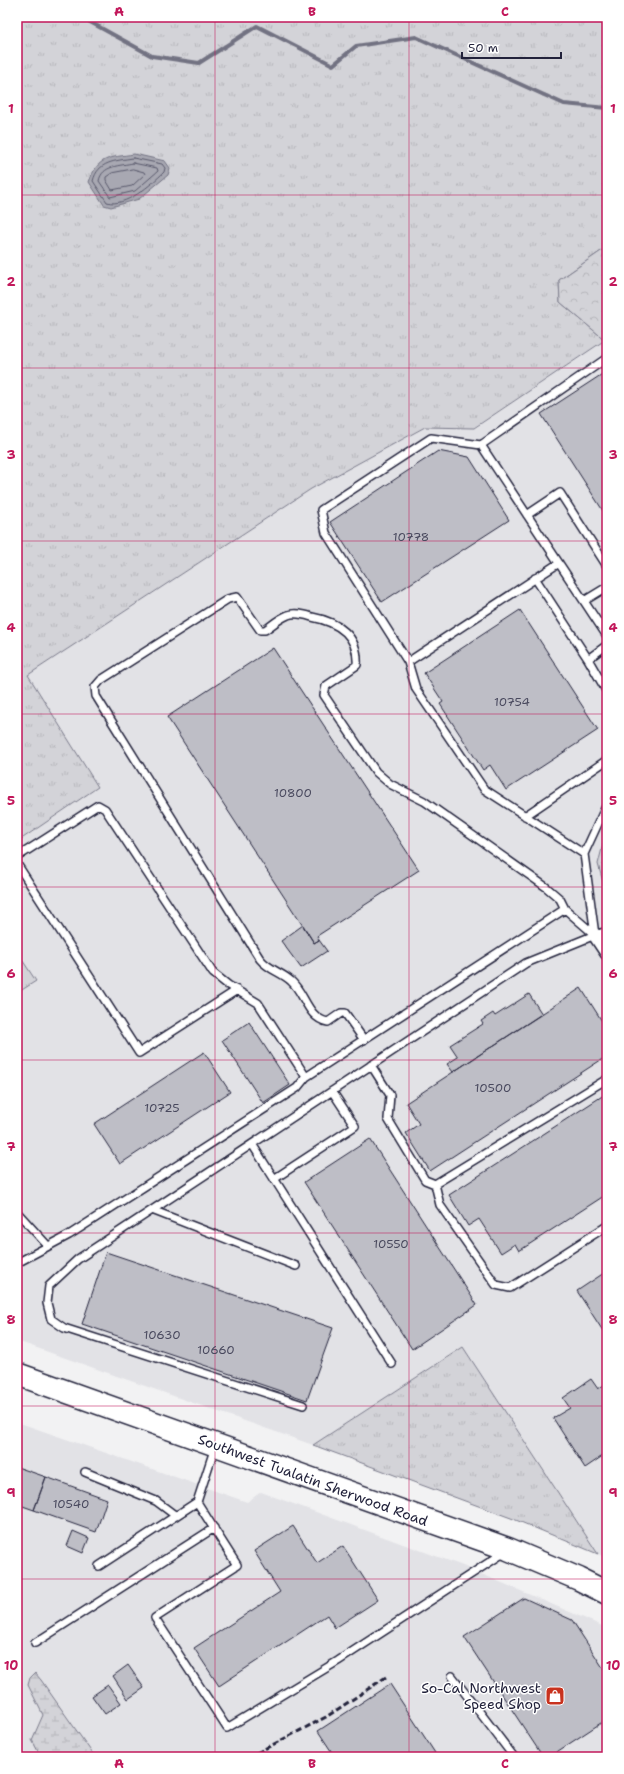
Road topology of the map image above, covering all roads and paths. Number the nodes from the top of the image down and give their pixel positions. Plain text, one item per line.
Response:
1 (607, 358) edge
2 (481, 445) junction
3 (527, 515) junction
4 (559, 563) junction
5 (607, 566) edge
6 (535, 578) junction
7 (607, 587) edge
8 (584, 601) junction
9 (607, 636) edge
10 (607, 645) edge
11 (588, 659) junction
12 (408, 662) junction
13 (607, 692) edge
14 (607, 760) edge
15 (607, 804) edge
16 (525, 816) junction
17 (584, 854) junction
18 (17, 857) edge
19 (17, 864) edge
20 (565, 909) junction
21 (601, 933) edge
22 (607, 953) edge
23 (237, 990) junction
24 (364, 1040) junction
25 (371, 1065) junction
26 (306, 1077) junction
27 (607, 1079) edge
28 (332, 1091) junction
29 (252, 1144) junction
30 (274, 1179) junction
31 (435, 1184) junction
32 (152, 1210) junction
33 (17, 1212) edge
34 (607, 1226) edge
35 (48, 1246) junction
36 (17, 1263) edge
37 (296, 1266) dead end
38 (392, 1364) dead end
39 (17, 1374) edge
40 (303, 1405) dead end
41 (215, 1445) junction
42 (85, 1472) dead end
43 (197, 1502) junction
44 (176, 1516) junction
45 (214, 1528) junction
46 (508, 1549) junction
47 (99, 1566) dead end
48 (607, 1593) edge
49 (34, 1643) dead end
50 (452, 1676) dead end
51 (514, 1757) edge

1 - 2 lane
2 - 3 lane
2 - 12 lane
3 - 4 lane
3 - 5 lane
4 - 6 lane
4 - 8 lane
6 - 11 lane
6 - 12 lane
7 - 8 lane
8 - 9 lane
10 - 11 lane
11 - 13 lane
12 - 16 lane
14 - 16 lane
15 - 17 lane
16 - 17 lane
17 - 21 lane
18 - 23 lane
19 - 23 lane
20 - 21 lane
20 - 24 lane
20 - 24 lane
21 - 22 street
21 - 25 lane
23 - 26 lane
24 - 26 lane
25 - 28 lane
25 - 31 lane
26 - 35 lane
27 - 31 lane
28 - 29 lane
28 - 30 lane
29 - 30 lane
29 - 32 lane
30 - 38 lane
31 - 34 lane
32 - 37 lane
32 - 40 lane
33 - 35 lane
35 - 36 lane
39 - 41 highway, Southwest Tualatin Sherwood Road
41 - 43 lane
41 - 46 highway, Southwest Tualatin Sherwood Road
42 - 44 lane
43 - 44 lane
43 - 45 lane
44 - 47 lane
45 - 46 lane
45 - 49 lane
46 - 48 highway, Southwest Tualatin Sherwood Road
50 - 51 lane

